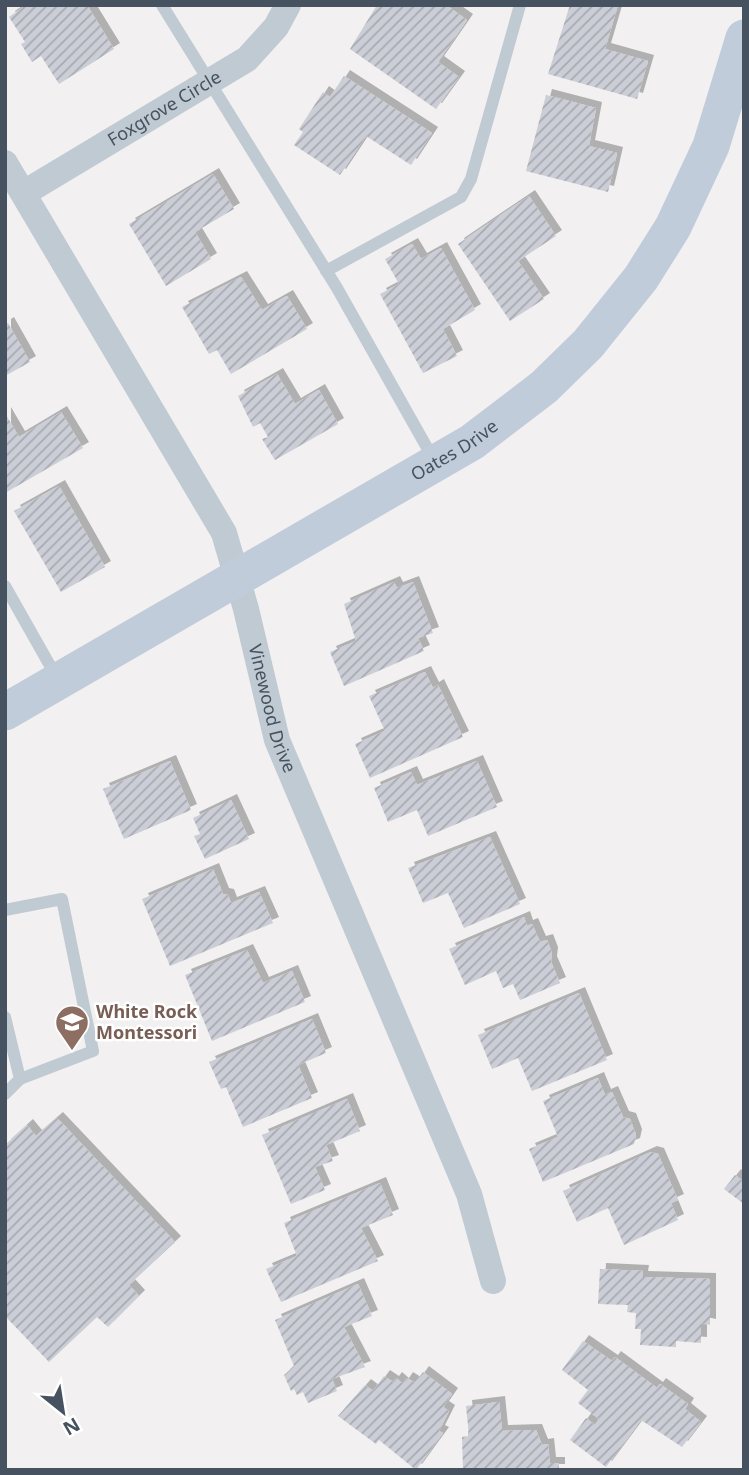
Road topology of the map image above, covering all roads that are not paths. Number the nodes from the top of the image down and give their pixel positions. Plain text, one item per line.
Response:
1 (162, 5) edge
2 (288, 5) edge
3 (520, 5) edge
4 (744, 38) edge
5 (210, 83) junction
6 (5, 163) edge
7 (24, 193) junction
8 (326, 271) junction
9 (436, 463) junction
10 (238, 578) junction
11 (5, 586) edge
12 (59, 682) junction
13 (5, 712) edge
14 (5, 910) edge
15 (5, 1017) edge
16 (20, 1079) junction
17 (5, 1094) edge
18 (493, 1281) dead end

1 - 5 lane
2 - 5 street, Foxgrove Circle
3 - 8 lane
4 - 9 street, Oates Drive
5 - 7 street, Foxgrove Circle
5 - 8 lane
6 - 7 street, Vinewood Drive
7 - 10 street, Vinewood Drive
8 - 9 lane
9 - 10 street, Oates Drive
10 - 12 street, Oates Drive
10 - 18 street, Vinewood Drive
11 - 12 lane
12 - 13 street, Oates Drive
14 - 16 lane
15 - 16 lane
16 - 17 lane

